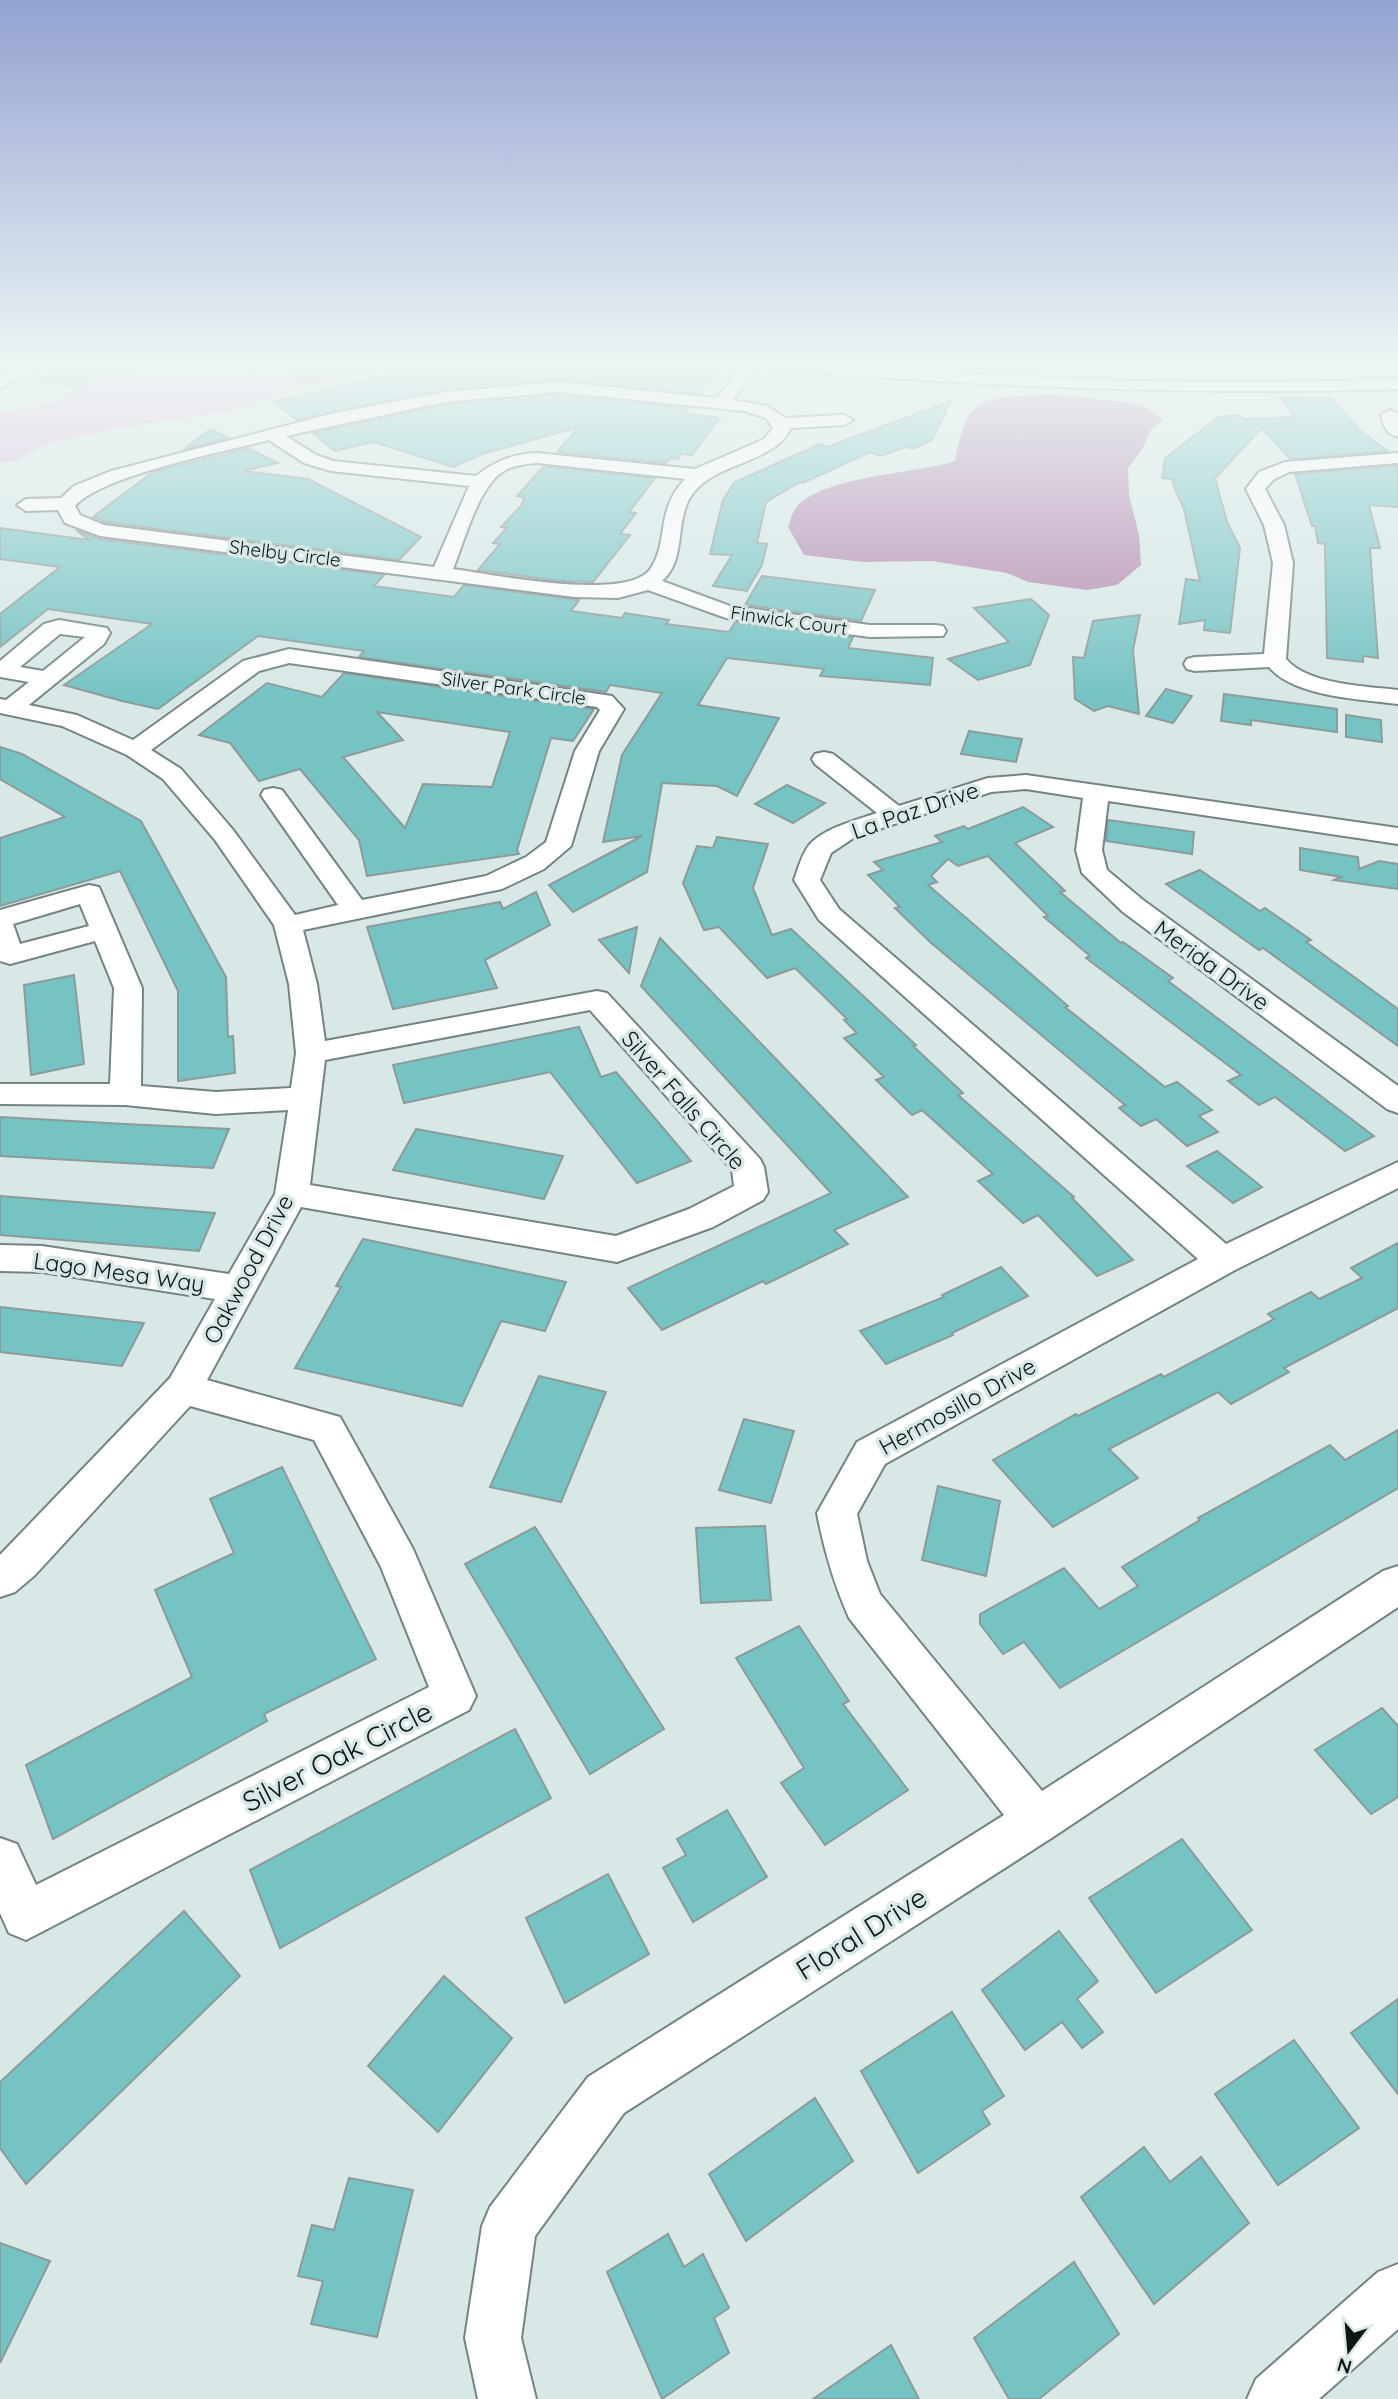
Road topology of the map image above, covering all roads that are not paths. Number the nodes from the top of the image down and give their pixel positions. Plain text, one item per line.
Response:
1 (112, 477) edge
2 (433, 477) edge
3 (486, 477) edge
4 (697, 477) edge
5 (1265, 477) edge
6 (480, 482) junction
7 (66, 504) junction
8 (26, 505) dead end
9 (441, 573) junction
10 (647, 583) junction
11 (935, 631) dead end
12 (1275, 660) junction
13 (1195, 664) dead end
14 (47, 678) dead end
15 (1398, 697) edge
16 (5, 707) edge
17 (135, 750) junction
18 (824, 759) dead end
19 (1096, 793) junction
20 (273, 795) dead end
21 (893, 814) junction
22 (1398, 836) edge
23 (355, 909) junction
24 (0, 919) edge
25 (0, 925) edge
26 (288, 925) junction
27 (104, 930) junction
28 (312, 1053) junction
29 (0, 1094) edge
30 (125, 1095) junction
31 (307, 1098) junction
32 (1398, 1102) edge
33 (1398, 1174) edge
34 (292, 1194) junction
35 (0, 1258) edge
36 (1223, 1261) junction
37 (238, 1289) junction
38 (183, 1389) junction
39 (0, 1579) edge
40 (1398, 1584) edge
41 (1037, 1821) junction
42 (0, 1861) edge
43 (1398, 2292) edge
44 (507, 2399) edge
45 (1276, 2399) edge

1 - 7 street
2 - 6 street
3 - 6 street
4 - 10 street
5 - 12 street
6 - 9 street
7 - 8 street
7 - 9 street, Shelby Circle
9 - 10 street, Shelby Circle
10 - 11 street, Finwick Court
12 - 13 street
12 - 15 street
14 - 16 street
16 - 17 street, Oakwood Drive
17 - 23 street, Silver Park Circle
17 - 26 street, Oakwood Drive
18 - 21 street
19 - 21 street, La Paz Drive
19 - 22 street, La Paz Drive
19 - 32 street, Merida Drive
20 - 23 street
21 - 36 street, La Paz Drive
23 - 26 street, Silver Park Circle
24 - 27 street
25 - 27 street
26 - 28 street, Oakwood Drive
27 - 30 street
28 - 31 street, Oakwood Drive
28 - 34 street, Silver Falls Circle
29 - 30 street
30 - 31 street
31 - 34 street, Oakwood Drive
33 - 36 street, Hermosillo Drive
34 - 37 street, Oakwood Drive
35 - 37 street, Lago Mesa Way
36 - 41 street, Hermosillo Drive
37 - 38 street, Oakwood Drive
38 - 39 street, Oakwood Drive
38 - 42 street, Silver Oak Circle
40 - 41 street, Floral Drive
41 - 44 street, Floral Drive
43 - 45 street

